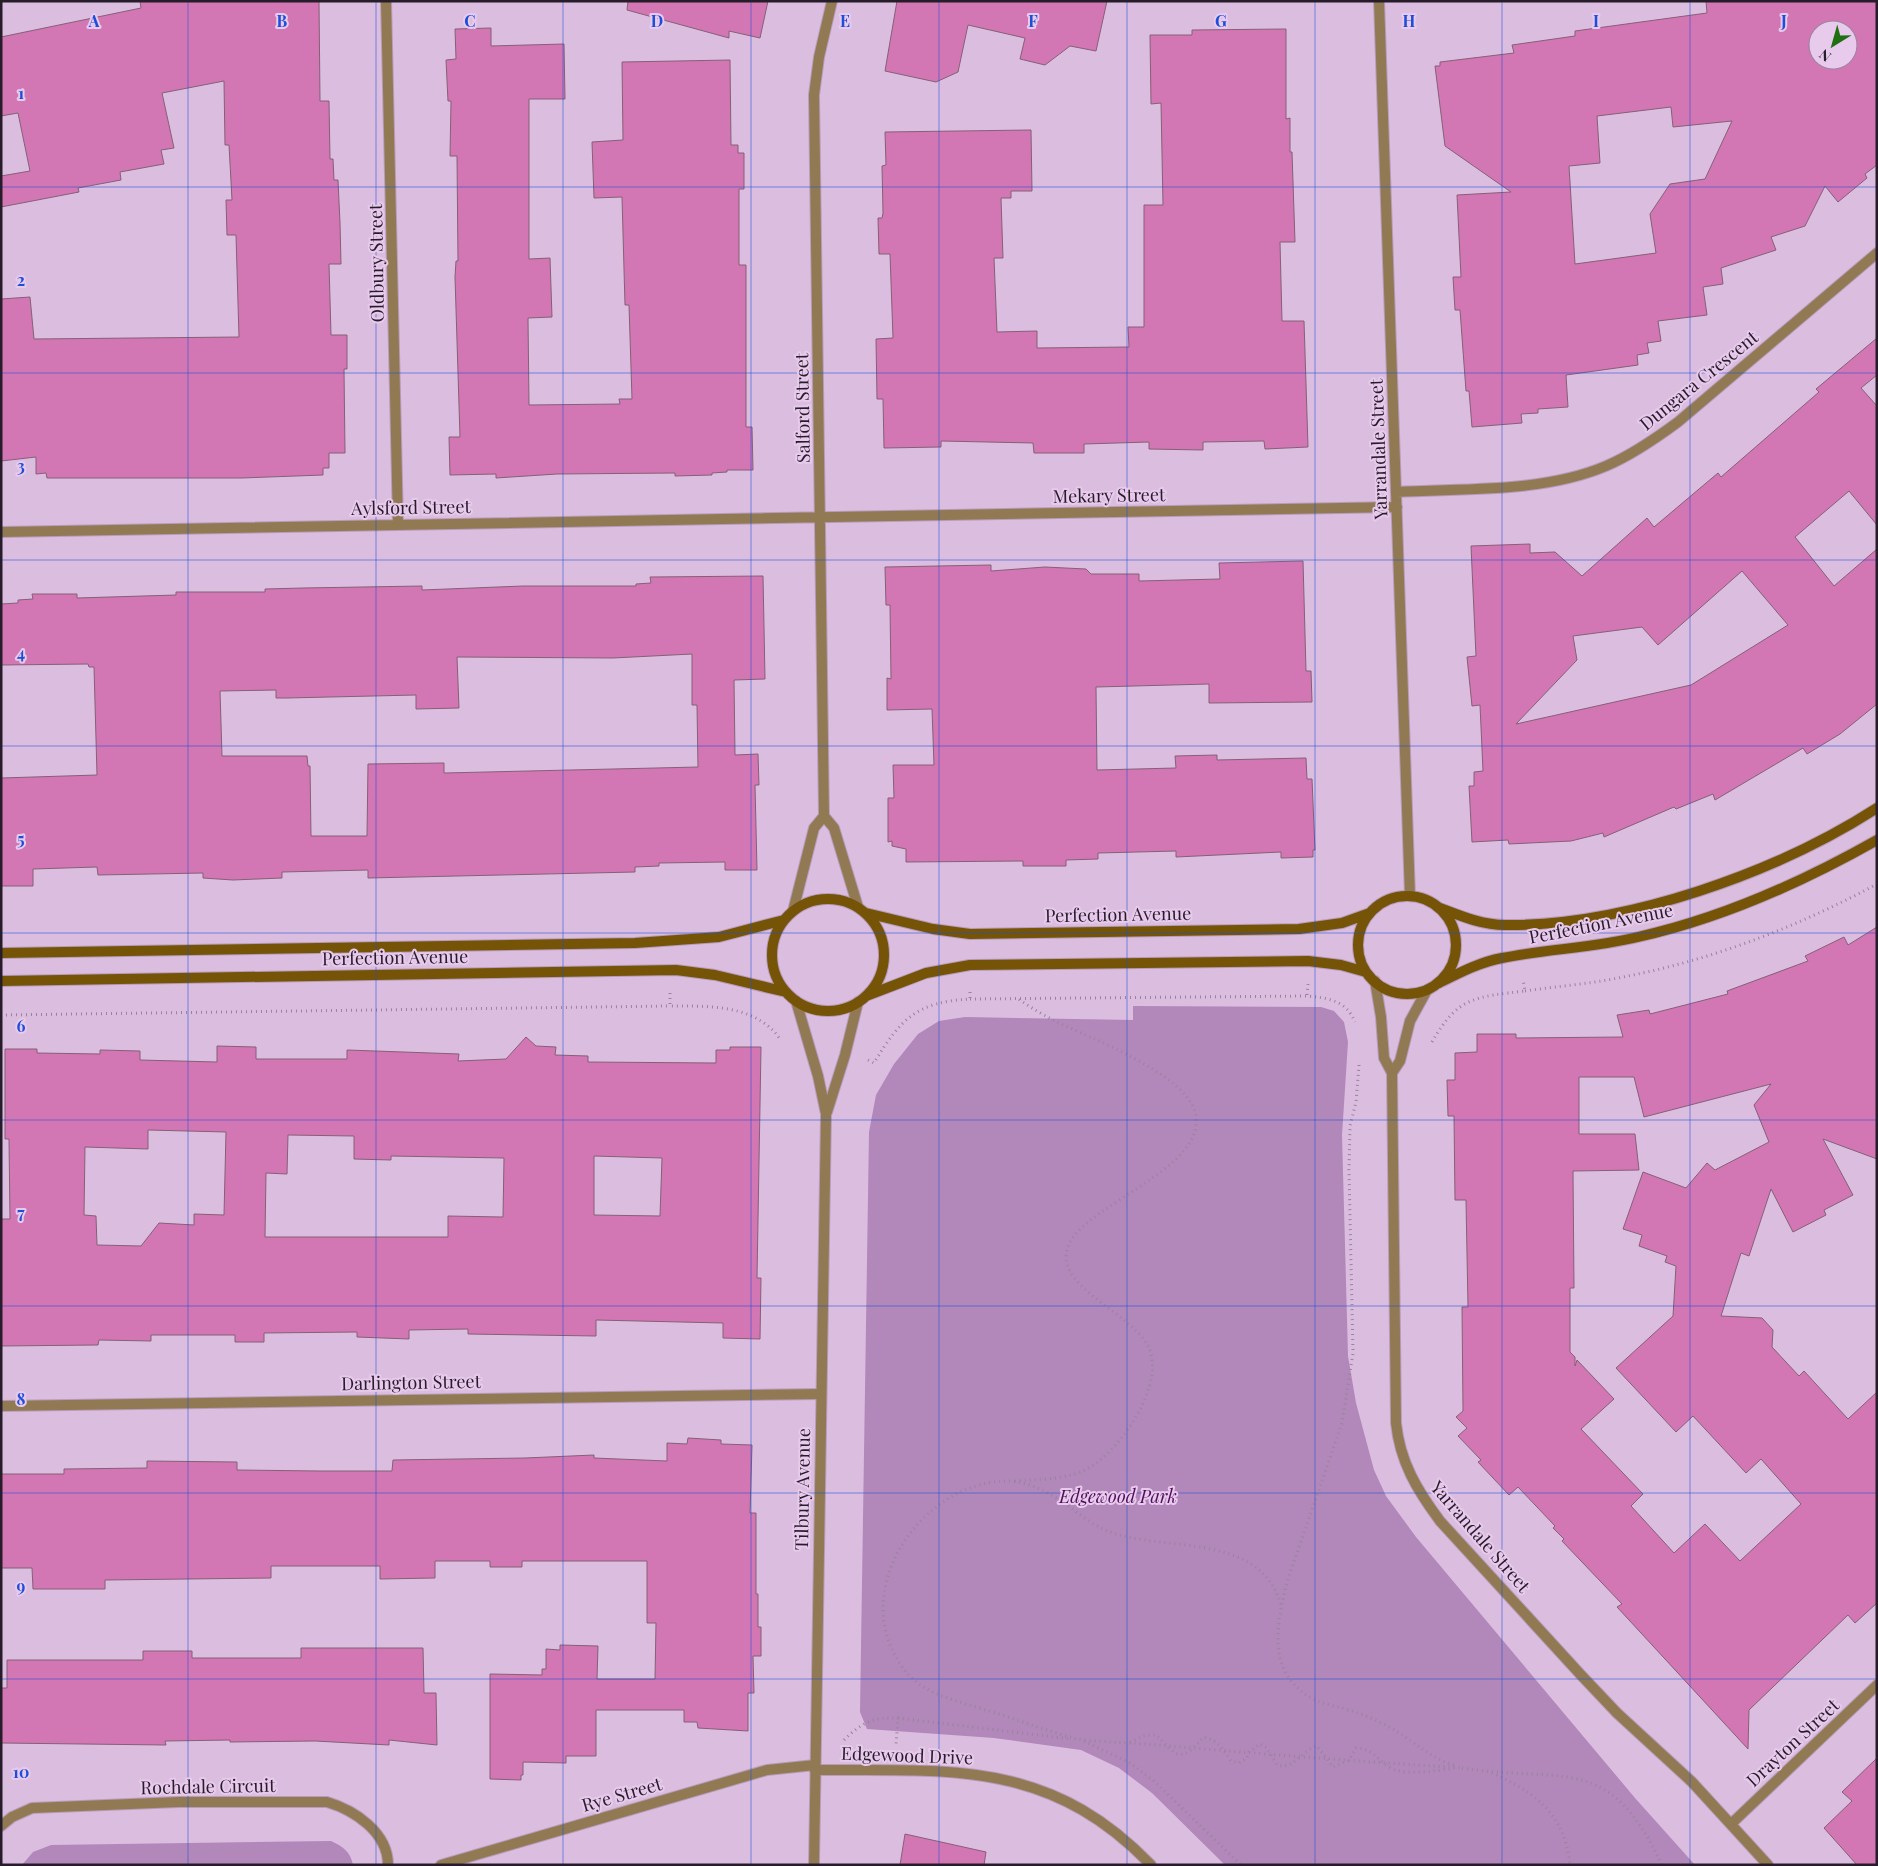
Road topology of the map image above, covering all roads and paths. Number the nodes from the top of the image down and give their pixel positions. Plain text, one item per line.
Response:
1 (386, 1) edge
2 (832, 1) edge
3 (1379, 1) edge
4 (1877, 253) edge
5 (1397, 492) junction
6 (1397, 507) junction
7 (821, 518) junction
8 (398, 524) junction
9 (1, 532) edge
10 (1877, 808) edge
11 (824, 816) junction
12 (1877, 840) edge
13 (1877, 884) edge
14 (1410, 896) junction
15 (1440, 908) junction
16 (862, 910) junction
17 (793, 911) junction
18 (1370, 913) junction
19 (784, 920) junction
20 (1, 954) edge
21 (1366, 972) junction
22 (1523, 974) dead end
23 (1, 981) edge
24 (1308, 981) dead end
25 (1375, 981) junction
26 (1439, 983) junction
27 (970, 984) dead end
28 (670, 990) dead end
29 (1427, 990) junction
30 (1525, 991) junction
31 (786, 992) junction
32 (1307, 996) junction
33 (1017, 998) junction
34 (862, 999) junction
35 (970, 999) junction
36 (796, 1001) junction
37 (670, 1006) junction
38 (1, 1015) edge
39 (1357, 1027) dead end
40 (782, 1042) dead end
41 (1429, 1047) dead end
42 (866, 1059) dead end
43 (1359, 1060) dead end
44 (1392, 1073) junction
45 (826, 1114) junction
46 (821, 1394) junction
47 (1, 1406) edge
48 (1012, 1481) junction
49 (1281, 1604) junction
50 (1877, 1685) edge
51 (898, 1718) junction
52 (844, 1740) dead end
53 (1080, 1740) junction
54 (1130, 1743) junction
55 (1166, 1746) junction
56 (1193, 1748) junction
57 (1224, 1750) junction
58 (1249, 1752) junction
59 (896, 1754) dead end
60 (1270, 1754) junction
61 (1299, 1756) junction
62 (1326, 1758) junction
63 (1349, 1760) junction
64 (1384, 1763) junction
65 (815, 1767) junction
66 (1463, 1768) junction
67 (1484, 1770) junction
68 (1731, 1824) junction
69 (1, 1826) edge
70 (388, 1865) edge
71 (441, 1865) edge
72 (814, 1865) edge
73 (1151, 1865) edge
74 (1241, 1865) edge
75 (1570, 1865) edge
76 (1662, 1865) edge
77 (1768, 1865) edge

1 - 8 street, Oldbury Street
2 - 7 street, Salford Street
3 - 5 street, Yarrandale Street
4 - 5 street, Dungara Crescent
5 - 6 street, Yarrandale Street
6 - 7 street, Mekary Street
6 - 14 street, Yarrandale Street
7 - 8 street, Aylsford Street
7 - 11 street, Salford Street
8 - 9 street, Aylsford Street
10 - 15 main road, Perfection Avenue
11 - 16 street
11 - 17 street
12 - 26 main road, Perfection Avenue
13 - 30 path
14 - 15 main road
14 - 18 main road
15 - 26 main road
16 - 17 main road
16 - 18 main road, Perfection Avenue
16 - 34 main road
17 - 19 main road
18 - 21 main road
19 - 20 main road, Perfection Avenue
19 - 31 main road
21 - 25 main road
21 - 34 main road
22 - 30 path
23 - 31 main road, Perfection Avenue
24 - 32 path
25 - 29 main road
25 - 44 street, Yarrandale Street
26 - 29 main road
27 - 35 path
28 - 37 path
29 - 44 street, Yarrandale Street
30 - 41 path
31 - 36 main road
32 - 33 path
32 - 39 path
33 - 35 path
33 - 48 path
34 - 36 main road
34 - 45 street, Tilbury Avenue
35 - 42 path
36 - 45 street, Tilbury Avenue
37 - 38 path
37 - 40 path
43 - 49 path
44 - 68 street, Yarrandale Street
45 - 46 street, Tilbury Avenue
46 - 47 street, Darlington Street
46 - 65 street, Tilbury Avenue
48 - 49 path
48 - 53 path
49 - 66 path
50 - 68 street, Drayton Street
51 - 52 path
51 - 53 path
51 - 59 path
53 - 54 path
53 - 74 path
54 - 55 path
54 - 55 path
55 - 56 path
55 - 56 path
56 - 57 path
56 - 57 path
57 - 58 path
57 - 58 path
58 - 60 path
58 - 60 path
60 - 61 path
60 - 61 path
61 - 62 path
61 - 62 path
62 - 63 path
62 - 63 path
63 - 64 path
63 - 64 path
64 - 66 path
64 - 66 path
65 - 71 street, Rye Street
65 - 72 street, Tilbury Avenue
65 - 73 street, Edgewood Drive
66 - 67 path
67 - 75 path
67 - 76 path
68 - 77 street, Yarrandale Street
69 - 70 street, Rochdale Circuit

